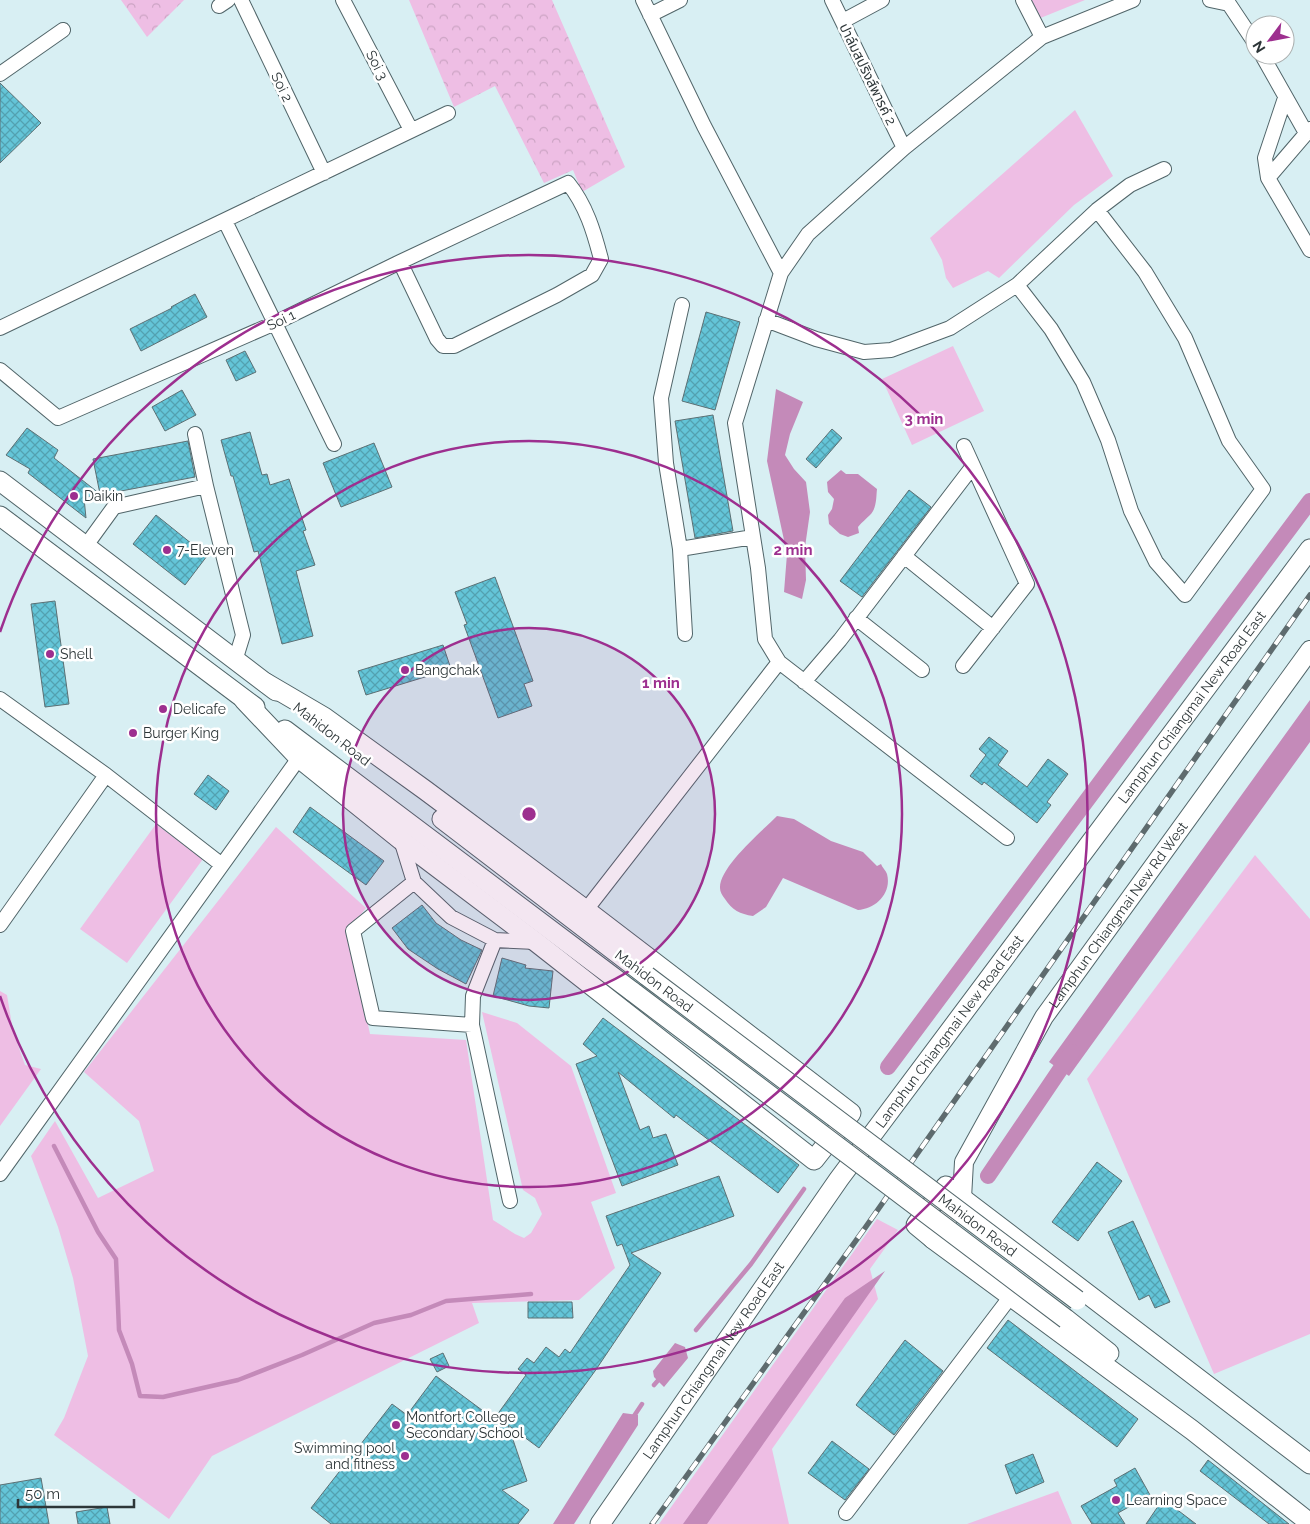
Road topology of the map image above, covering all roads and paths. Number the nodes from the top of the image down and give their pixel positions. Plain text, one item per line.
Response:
1 (241, 0) edge
2 (343, 0) edge
3 (643, 0) edge
4 (680, 0) edge
5 (832, 0) edge
6 (882, 0) edge
7 (1023, 0) edge
8 (1133, 0) edge
9 (1210, 0) edge
10 (1231, 2) edge
11 (650, 15) junction
12 (843, 21) junction
13 (1245, 26) edge
14 (63, 30) dead end
15 (1042, 37) junction
16 (1267, 65) edge
17 (0, 74) edge
18 (1285, 98) junction
19 (448, 113) dead end
20 (411, 130) junction
21 (1308, 131) edge
22 (904, 148) junction
23 (1164, 169) dead end
24 (324, 173) junction
25 (1268, 178) junction
26 (1097, 210) junction
27 (225, 221) junction
28 (1310, 250) edge
29 (400, 262) junction
30 (781, 273) junction
31 (1017, 285) junction
32 (682, 306) dead end
33 (766, 320) junction
34 (275, 323) junction
35 (0, 328) edge
36 (0, 370) edge
37 (195, 434) dead end
38 (334, 444) dead end
39 (964, 446) dead end
40 (973, 466) junction
41 (0, 481) edge
42 (206, 486) junction
43 (0, 516) edge
44 (753, 537) junction
45 (86, 547) junction
46 (680, 549) junction
47 (1310, 549) edge
48 (904, 556) junction
49 (856, 618) junction
50 (993, 628) junction
51 (685, 634) dead end
52 (1310, 650) edge
53 (235, 661) junction
54 (778, 662) junction
55 (963, 666) dead end
56 (922, 670) dead end
57 (804, 682) junction
58 (266, 684) junction
59 (0, 699) edge
60 (244, 700) junction
61 (298, 758) junction
62 (106, 775) junction
63 (1008, 838) dead end
64 (401, 840) junction
65 (222, 865) junction
66 (414, 882) junction
67 (586, 910) junction
68 (0, 925) edge
69 (496, 940) junction
70 (536, 942) junction
71 (472, 1025) junction
72 (851, 1113) junction
73 (875, 1130) junction
74 (814, 1160) junction
75 (964, 1162) junction
76 (0, 1174) edge
77 (839, 1179) junction
78 (946, 1186) junction
79 (962, 1198) junction
80 (510, 1201) dead end
81 (933, 1239) junction
82 (1011, 1296) junction
83 (1310, 1464) edge
84 (1310, 1477) edge
85 (1310, 1508) edge
86 (846, 1513) dead end
87 (1310, 1523) edge
88 (600, 1524) edge

1 - 24 street, Soi 2
2 - 20 street, Soi 3
3 - 11 street
4 - 11 street
5 - 12 street, ปาล์มสปริงส์พารค์ 2
6 - 12 street
7 - 15 street
8 - 15 street
9 - 10 street
10 - 13 street
11 - 30 street
12 - 22 street, ปาล์มสปริงส์พารค์ 2
14 - 17 street
15 - 22 street
16 - 18 street
18 - 21 street
18 - 25 street
19 - 20 street
20 - 24 street
21 - 25 street
22 - 30 street
23 - 26 street
24 - 27 street
25 - 28 street
26 - 31 street
26 - 31 street
27 - 34 street
27 - 35 street
29 - 29 street, Soi 1
29 - 34 street, Soi 1
30 - 33 street
31 - 33 street
32 - 46 street
33 - 44 street
34 - 36 street, Soi 1
34 - 38 street
37 - 42 street
39 - 40 street
40 - 48 street
40 - 50 street
41 - 45 main road, Mahidon Road
42 - 45 street
42 - 53 street
43 - 60 main road, Mahidon Road
44 - 46 street
44 - 54 street
45 - 53 main road, Mahidon Road
46 - 51 street
47 - 73 main road, Lamphun Chiangmai New Road East
48 - 49 street
48 - 50 street
49 - 56 street
49 - 57 street
50 - 55 street
52 - 75 street, Lamphun Chiangmai New Rd West
53 - 58 main road, Mahidon Road
54 - 57 street
54 - 67 street
57 - 63 street
58 - 67 main road
58 - 84 main road, Mahidon Road, bridge
59 - 62 street
60 - 61 main road
60 - 85 main road, Mahidon Road, bridge
61 - 64 main road
61 - 65 street
62 - 65 street
62 - 68 street
64 - 66 street
64 - 70 main road
65 - 76 street
66 - 69 street
66 - 71 street
67 - 72 main road
69 - 70 street
69 - 71 street
70 - 74 main road
71 - 80 street
72 - 73 main road
72 - 74 main road
73 - 77 main road, Lamphun Chiangmai New Road East
74 - 77 main road
75 - 78 street
75 - 79 street, Lamphun Chiangmai New Rd West
77 - 88 main road, Lamphun Chiangmai New Road East
78 - 79 main road
78 - 81 main road
79 - 81 main road
79 - 83 main road
81 - 82 main road
82 - 86 street
82 - 87 main road

